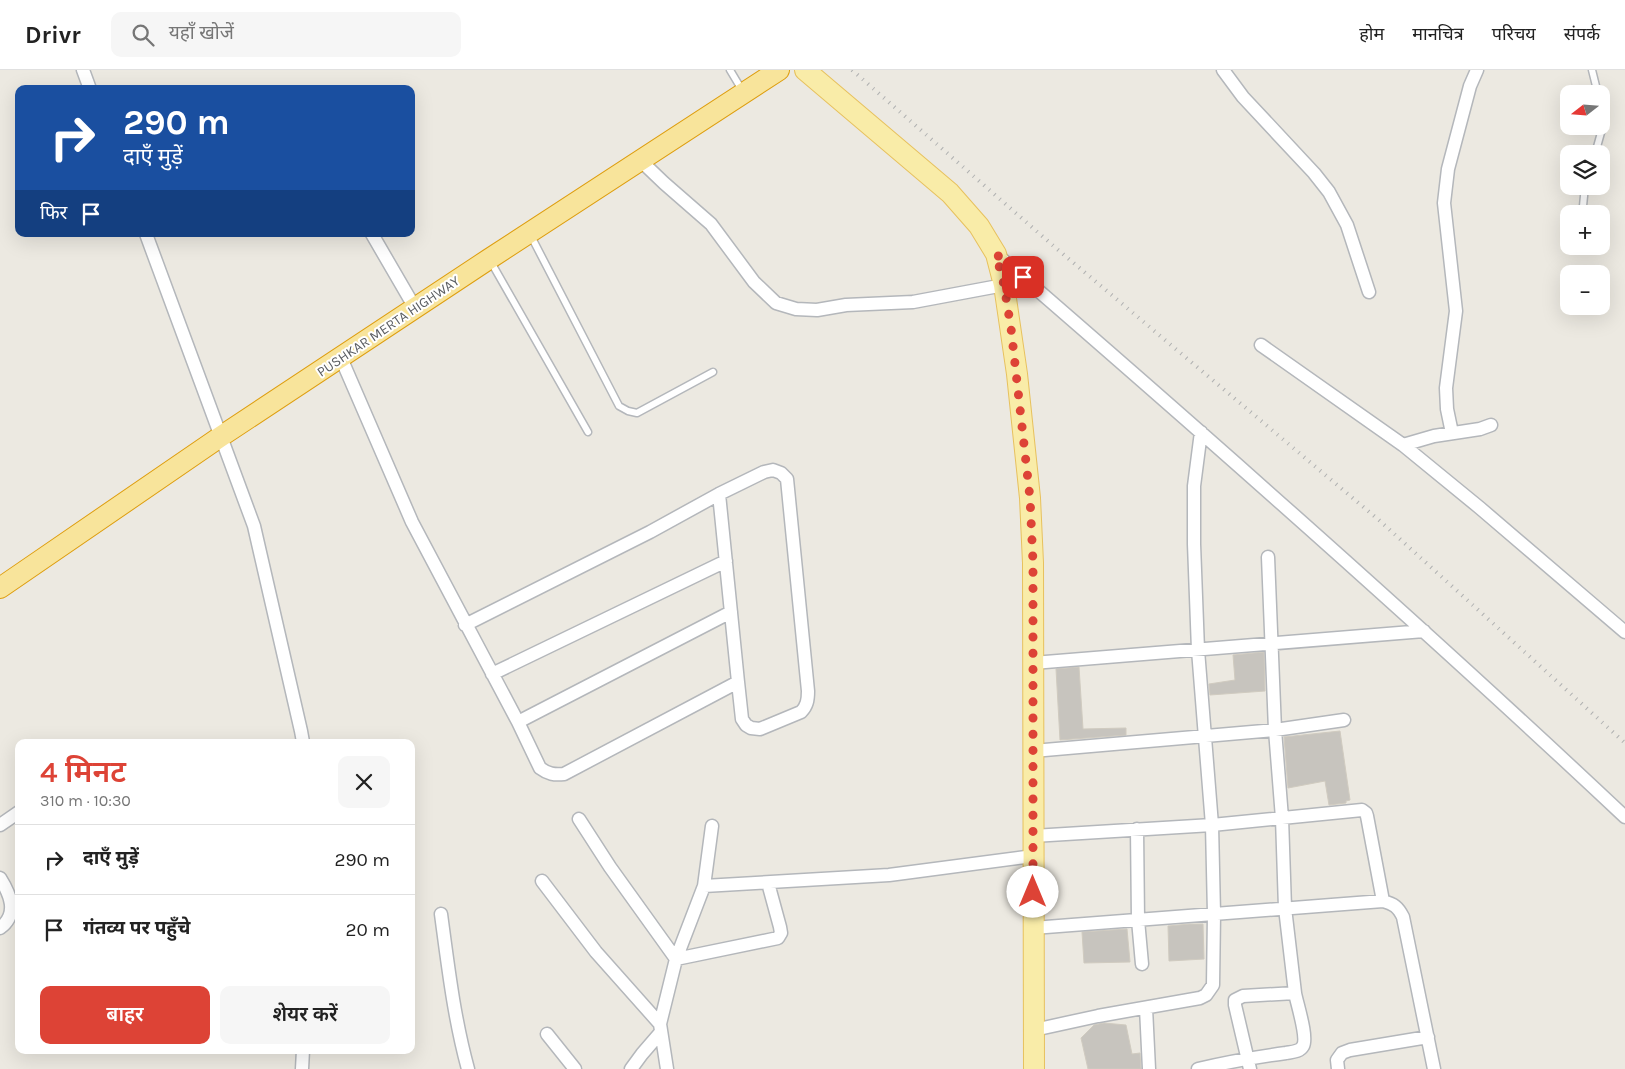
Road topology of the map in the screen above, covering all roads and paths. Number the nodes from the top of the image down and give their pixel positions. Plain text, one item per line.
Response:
1 (83, 70) edge
2 (730, 70) edge
3 (779, 70) edge
4 (805, 70) edge
5 (1223, 70) edge
6 (1477, 70) edge
7 (1592, 70) edge
8 (89, 85) edge
9 (1596, 85) edge
10 (744, 93) junction
11 (640, 160) junction
12 (529, 233) junction
13 (147, 237) edge
14 (374, 237) edge
15 (996, 254) junction
16 (489, 259) junction
17 (1004, 285) junction
18 (1369, 292) dead end
19 (415, 308) junction
20 (1261, 345) dead end
21 (341, 358) junction
22 (713, 372) dead end
23 (1491, 425) dead end
24 (588, 432) dead end
25 (1201, 432) junction
26 (1452, 433) junction
27 (220, 437) junction
28 (1402, 444) junction
29 (719, 494) junction
30 (1268, 557) dead end
31 (726, 561) junction
32 (0, 588) edge
33 (731, 612) junction
34 (465, 625) junction
35 (1424, 631) junction
36 (1625, 632) edge
37 (1272, 644) junction
38 (1198, 650) junction
39 (1033, 663) junction
40 (492, 674) junction
41 (738, 682) junction
42 (1344, 720) dead end
43 (518, 722) junction
44 (1275, 730) junction
45 (1206, 737) junction
46 (302, 739) edge
47 (1033, 751) junction
48 (15, 815) edge
49 (1625, 817) edge
50 (1282, 818) junction
51 (579, 819) dead end
52 (0, 825) edge
53 (1212, 825) junction
54 (712, 826) dead end
55 (1136, 829) junction
56 (1033, 846) junction
57 (0, 878) edge
58 (542, 881) dead end
59 (768, 883) junction
60 (704, 886) junction
61 (1382, 901) junction
62 (1285, 908) junction
63 (441, 914) dead end
64 (1214, 914) junction
65 (1138, 920) junction
66 (0, 928) edge
67 (1033, 928) junction
68 (676, 959) junction
69 (1142, 964) dead end
70 (1295, 993) junction
71 (1146, 1008) junction
72 (661, 1028) junction
73 (1034, 1030) junction
74 (547, 1034) dead end
75 (1428, 1036) junction
76 (303, 1054) edge
77 (1248, 1064) edge
78 (302, 1069) edge
79 (468, 1069) edge
80 (575, 1069) edge
81 (631, 1069) edge
82 (667, 1069) edge
83 (1034, 1069) edge
84 (1149, 1069) edge
85 (1198, 1069) edge
86 (1338, 1069) edge
87 (1434, 1069) edge

1 - 8 street
2 - 10 lane
3 - 10 highway, PUSHKAR MERTA HIGHWAY
4 - 15 main road
5 - 18 street
6 - 26 street
7 - 9 lane
10 - 11 highway, PUSHKAR MERTA HIGHWAY
11 - 12 highway, PUSHKAR MERTA HIGHWAY
11 - 17 street
12 - 16 highway, PUSHKAR MERTA HIGHWAY
12 - 22 lane
13 - 27 street
14 - 19 street
15 - 17 main road
15 - 25 street
16 - 19 highway, PUSHKAR MERTA HIGHWAY
16 - 24 lane
17 - 39 main road
19 - 21 highway, PUSHKAR MERTA HIGHWAY
20 - 28 street
21 - 27 highway, PUSHKAR MERTA HIGHWAY
21 - 34 street
23 - 26 street
25 - 35 street
25 - 38 street
26 - 28 street
27 - 32 highway, PUSHKAR MERTA HIGHWAY
27 - 46 street
28 - 36 street
29 - 31 street
29 - 34 street
29 - 41 street
30 - 37 street
31 - 33 street
31 - 40 street
33 - 41 street
33 - 43 street
34 - 40 street
35 - 37 street
35 - 49 street
37 - 38 street
37 - 44 street
38 - 39 street
38 - 45 street
39 - 47 main road
40 - 43 street
41 - 43 street
42 - 44 street
44 - 45 street
44 - 50 street
45 - 47 street
45 - 53 street
47 - 56 main road
48 - 52 street
50 - 53 street
50 - 61 street
50 - 62 street
51 - 68 street
53 - 55 street
53 - 64 street
54 - 60 street
55 - 56 street
55 - 65 street
56 - 59 street
56 - 67 main road
57 - 66 street
58 - 72 street
59 - 60 street
59 - 68 street
60 - 68 street
61 - 62 street
61 - 75 street
62 - 64 street
62 - 70 street
63 - 79 street
64 - 65 street
64 - 71 street
65 - 67 street
65 - 69 street
67 - 73 main road
68 - 72 street
70 - 77 street
70 - 77 street
71 - 73 street
71 - 84 street
72 - 81 street
72 - 82 street
73 - 83 main road
74 - 80 street
75 - 86 street
75 - 87 street
76 - 78 street
77 - 85 street

